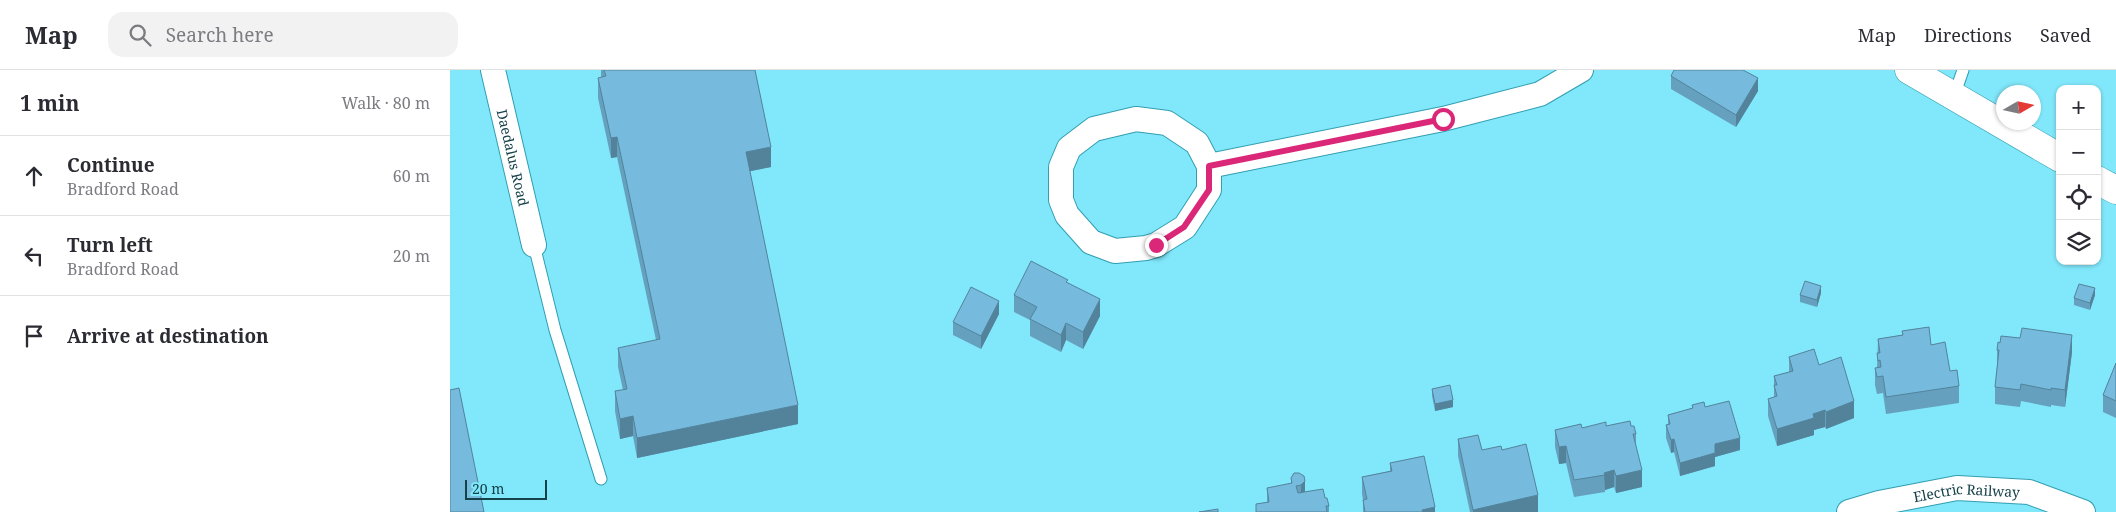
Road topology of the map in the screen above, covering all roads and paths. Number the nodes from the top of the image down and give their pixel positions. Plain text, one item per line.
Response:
1 (1581, 70) edge
2 (1909, 70) edge
3 (1963, 70) edge
4 (497, 71) edge
5 (1954, 96) junction
6 (2056, 156) edge
7 (1209, 166) junction
8 (2101, 182) edge
9 (2116, 190) edge
10 (534, 246) joint
11 (601, 479) dead end
12 (1849, 512) edge
13 (2084, 512) edge

1 - 7 street
2 - 5 street
3 - 5 lane
4 - 10 street, Daedalus Road
5 - 6 street
7 - 7 street
8 - 9 street
10 - 11 lane
12 - 13 street, Electric Railway

